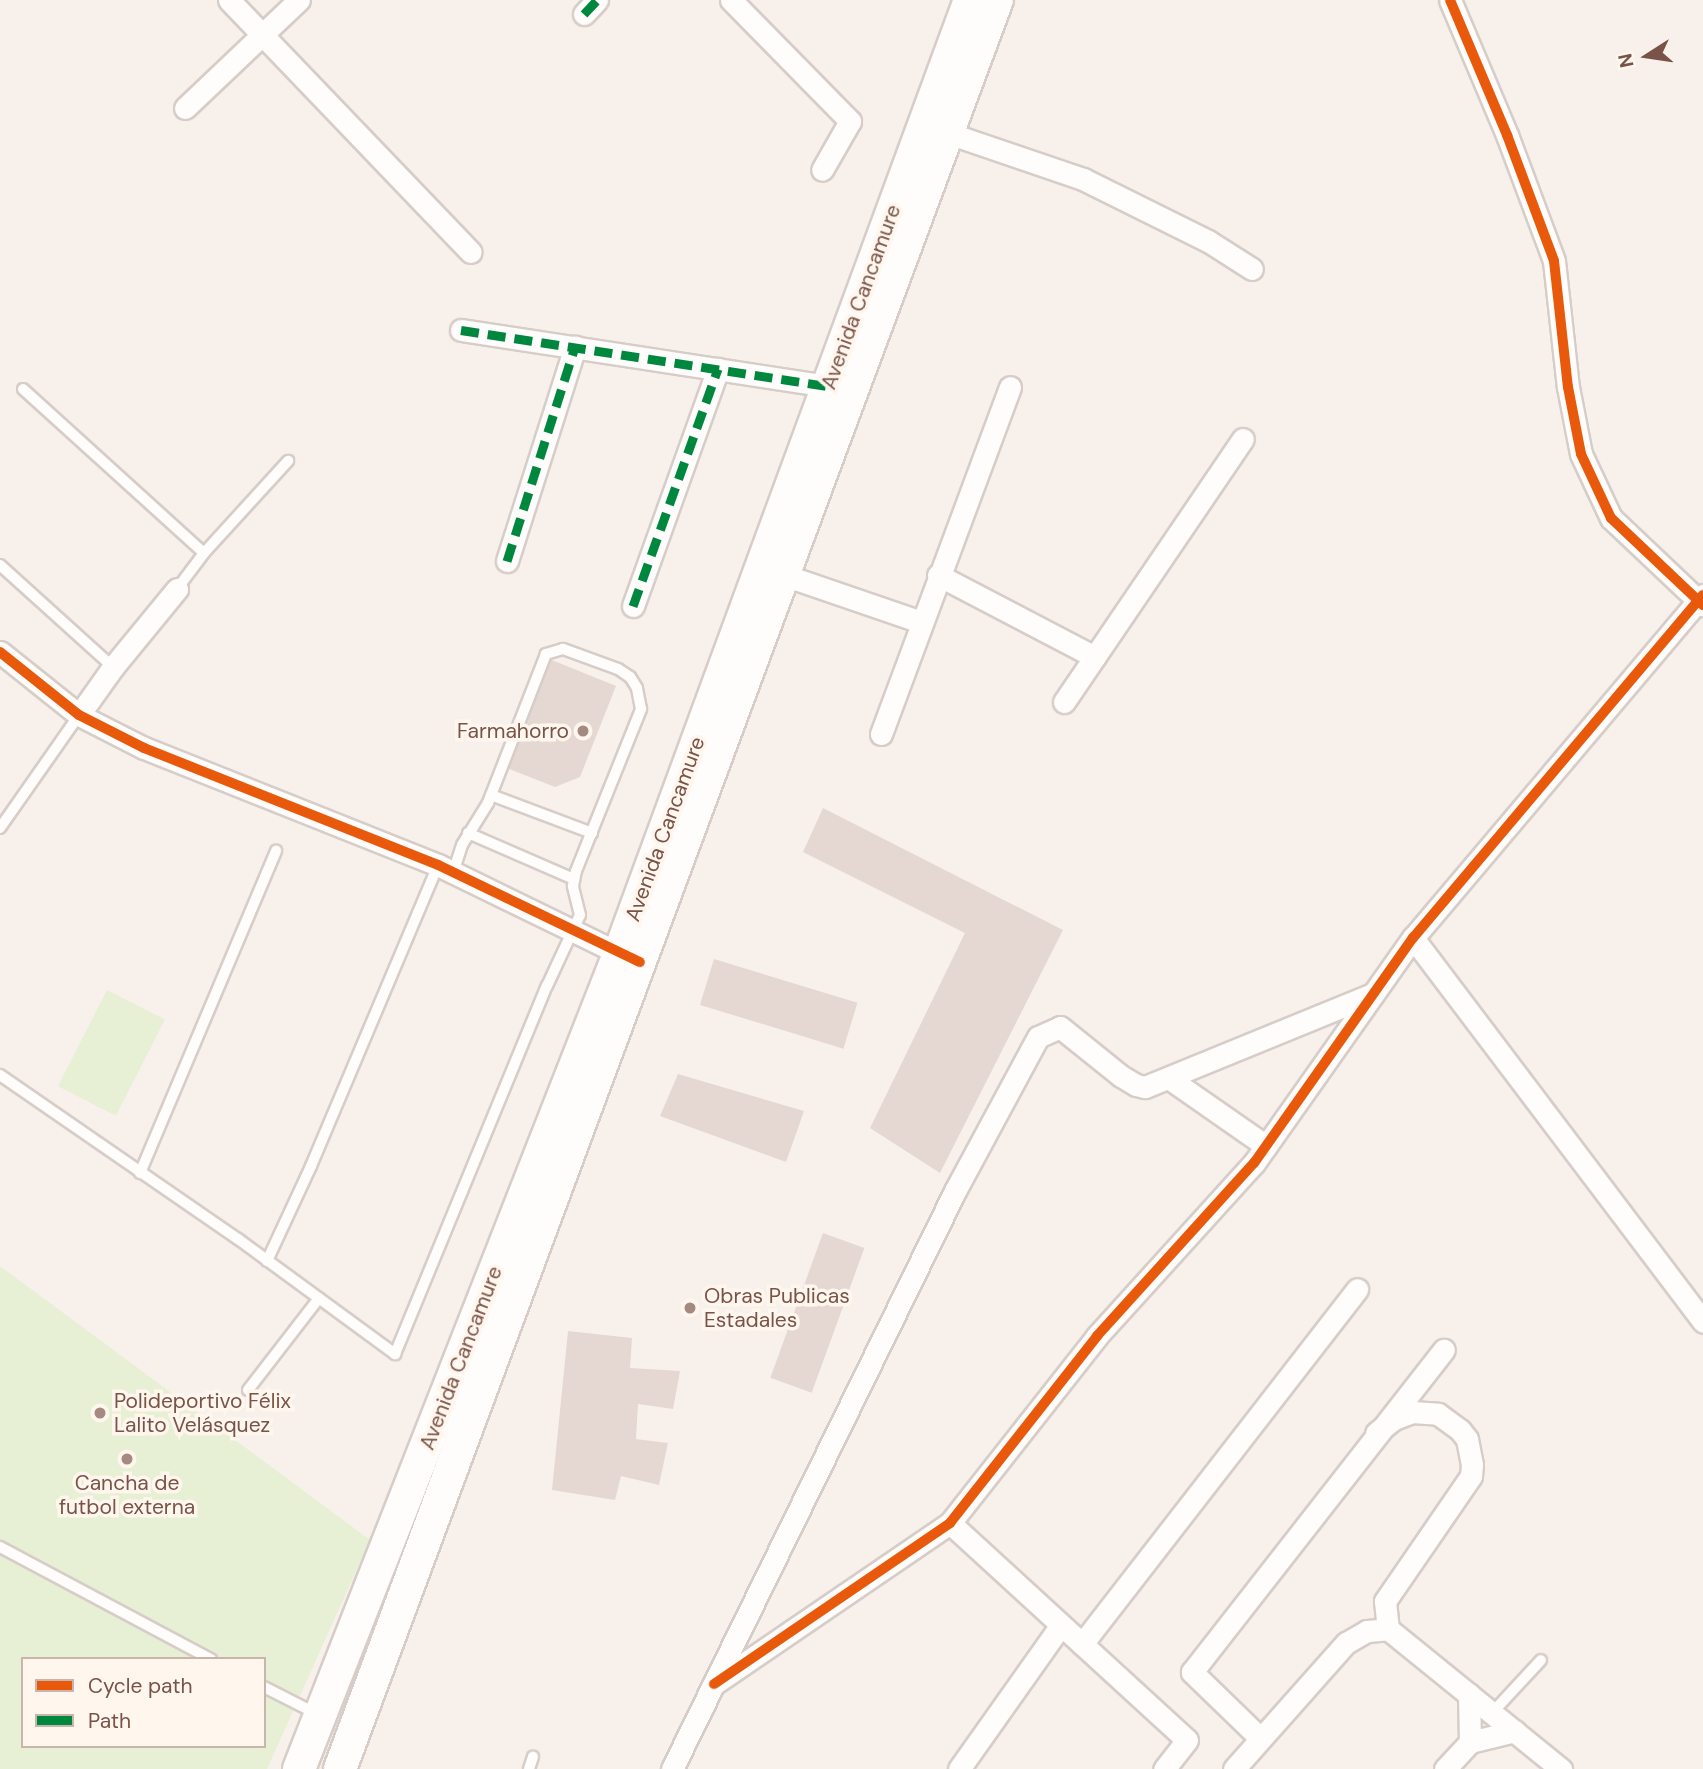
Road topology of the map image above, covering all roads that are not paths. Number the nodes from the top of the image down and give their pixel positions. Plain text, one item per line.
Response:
1 (229, 0) edge
2 (299, 0) edge
3 (731, 0) edge
4 (970, 0) edge
5 (997, 0) edge
6 (1450, 0) edge
7 (265, 34) junction
8 (185, 108) dead end
9 (948, 133) junction
10 (822, 170) dead end
11 (471, 252) dead end
12 (1252, 269) dead end
13 (461, 330) dead end
14 (575, 347) junction
15 (719, 369) junction
16 (828, 386) junction
17 (1010, 387) dead end
18 (23, 389) dead end
19 (1243, 439) dead end
20 (288, 461) dead end
21 (204, 553) junction
22 (507, 561) dead end
23 (0, 565) edge
24 (784, 575) junction
25 (938, 575) junction
26 (177, 589) joint
27 (1701, 601) edge
28 (633, 606) dead end
29 (921, 622) junction
30 (0, 652) edge
31 (1095, 657) junction
32 (113, 667) junction
33 (1064, 702) dead end
34 (79, 715) junction
35 (881, 734) dead end
36 (491, 795) junction
37 (0, 828) edge
38 (468, 833) junction
39 (592, 833) junction
40 (276, 851) dead end
41 (445, 868) junction
42 (574, 879) junction
43 (572, 931) junction
44 (1413, 938) junction
45 (629, 958) junction
46 (1373, 994) junction
47 (0, 1075) edge
48 (1170, 1079) junction
49 (1266, 1146) junction
50 (140, 1173) junction
51 (267, 1261) junction
52 (1357, 1289) dead end
53 (319, 1298) junction
54 (1703, 1322) edge
55 (1444, 1350) dead end
56 (248, 1390) dead end
57 (1376, 1433) junction
58 (950, 1523) junction
59 (0, 1547) edge
60 (1061, 1625) junction
61 (1388, 1629) junction
62 (1082, 1644) junction
63 (207, 1657) edge
64 (1541, 1660) dead end
65 (714, 1684) junction
66 (266, 1688) edge
67 (1469, 1694) junction
68 (1492, 1713) junction
69 (321, 1717) junction
70 (1515, 1731) junction
71 (354, 1732) junction
72 (1260, 1738) junction
73 (1470, 1742) junction
74 (533, 1757) dead end
75 (299, 1769) edge
76 (340, 1769) edge
77 (528, 1769) edge
78 (672, 1769) edge
79 (959, 1769) edge
80 (1164, 1769) edge
81 (1234, 1769) edge
82 (1444, 1769) edge
83 (1561, 1769) edge

1 - 7 street
2 - 7 street
3 - 10 street
4 - 16 main road, Avenida Cancamure
5 - 9 main road, Avenida Cancamure
6 - 27 street
7 - 8 street
7 - 11 street
9 - 12 street
9 - 24 main road, Avenida Cancamure
13 - 14 street
14 - 15 street
14 - 22 street
15 - 16 street
15 - 28 street
16 - 45 main road, Avenida Cancamure
17 - 25 street
18 - 21 lane
19 - 31 street
20 - 21 lane
21 - 26 lane
23 - 32 lane
24 - 29 street
24 - 45 main road, Avenida Cancamure
25 - 29 street
25 - 31 street
26 - 32 street
27 - 44 street
29 - 35 street
30 - 34 street
31 - 33 street
32 - 34 street
34 - 37 lane
34 - 41 street
36 - 38 lane
36 - 39 lane
36 - 39 lane
38 - 41 lane
38 - 42 lane
39 - 42 lane
40 - 50 lane
41 - 43 street
41 - 51 lane
42 - 43 lane
43 - 45 street
43 - 53 lane
44 - 46 street
44 - 54 street
45 - 69 main road, Avenida Cancamure
45 - 71 main road, Avenida Cancamure
46 - 48 street
46 - 49 street
47 - 50 lane
48 - 49 street
48 - 65 street
49 - 58 street
50 - 51 lane
51 - 53 lane
52 - 62 street
53 - 56 lane
55 - 57 street
57 - 61 street
57 - 72 street
58 - 60 street
58 - 65 street
59 - 63 lane
60 - 62 street
60 - 79 street
61 - 67 street
61 - 72 street
62 - 80 street
64 - 68 lane
65 - 78 street
66 - 69 lane
67 - 68 street
67 - 73 street
68 - 70 street
69 - 71 street
69 - 75 main road, Avenida Cancamure
70 - 73 street
70 - 83 street
71 - 76 main road, Avenida Cancamure
72 - 81 street
73 - 82 street
74 - 77 lane

